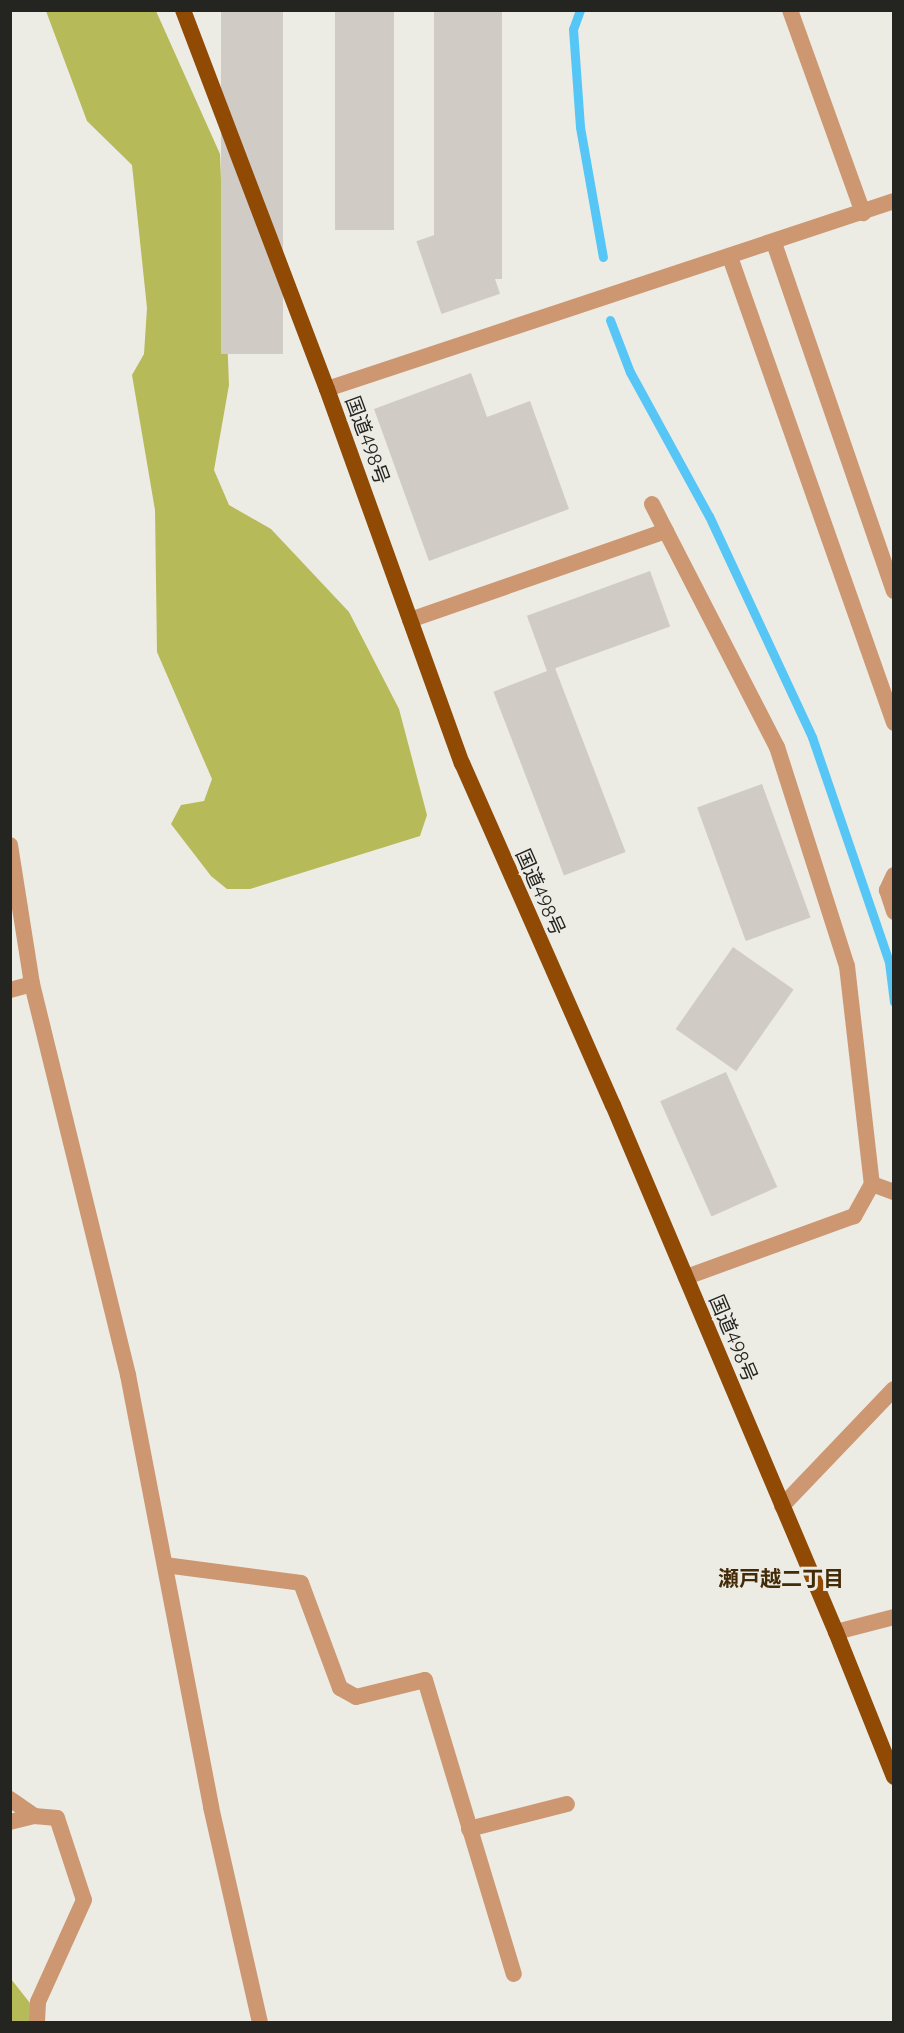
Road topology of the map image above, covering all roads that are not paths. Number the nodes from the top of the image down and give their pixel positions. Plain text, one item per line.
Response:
1 (183, 10) edge
2 (790, 10) edge
3 (894, 201) edge
4 (863, 213) junction
5 (774, 243) junction
6 (730, 257) junction
7 (327, 389) junction
8 (652, 504) dead end
9 (666, 531) junction
10 (894, 591) edge
11 (410, 620) junction
12 (894, 723) edge
13 (10, 845) edge
14 (894, 875) edge
15 (894, 912) edge
16 (32, 984) junction
17 (10, 990) edge
18 (872, 1184) junction
19 (894, 1192) edge
20 (686, 1277) junction
21 (894, 1389) edge
22 (783, 1506) junction
23 (165, 1566) junction
24 (894, 1617) edge
25 (836, 1632) junction
26 (894, 1777) edge
27 (10, 1799) edge
28 (567, 1804) dead end
29 (34, 1816) junction
30 (10, 1822) edge
31 (469, 1829) junction
32 (514, 1974) dead end
33 (37, 2022) edge
34 (260, 2022) edge

1 - 7 highway, 国道498号
2 - 4 street
3 - 4 street
4 - 5 street
5 - 6 street
5 - 10 street
6 - 7 street
6 - 12 street
7 - 11 highway, 国道498号
8 - 9 street
9 - 11 street
9 - 18 street
11 - 20 highway, 国道498号
13 - 16 street
14 - 15 street
16 - 17 street
16 - 23 street
18 - 19 street
18 - 20 street
20 - 22 highway, 国道498号
21 - 22 street
22 - 25 highway, 国道498号
23 - 31 street
23 - 34 street
24 - 25 street
25 - 26 highway, 国道498号
27 - 29 street
28 - 31 street
29 - 30 street
29 - 33 street
31 - 32 street

